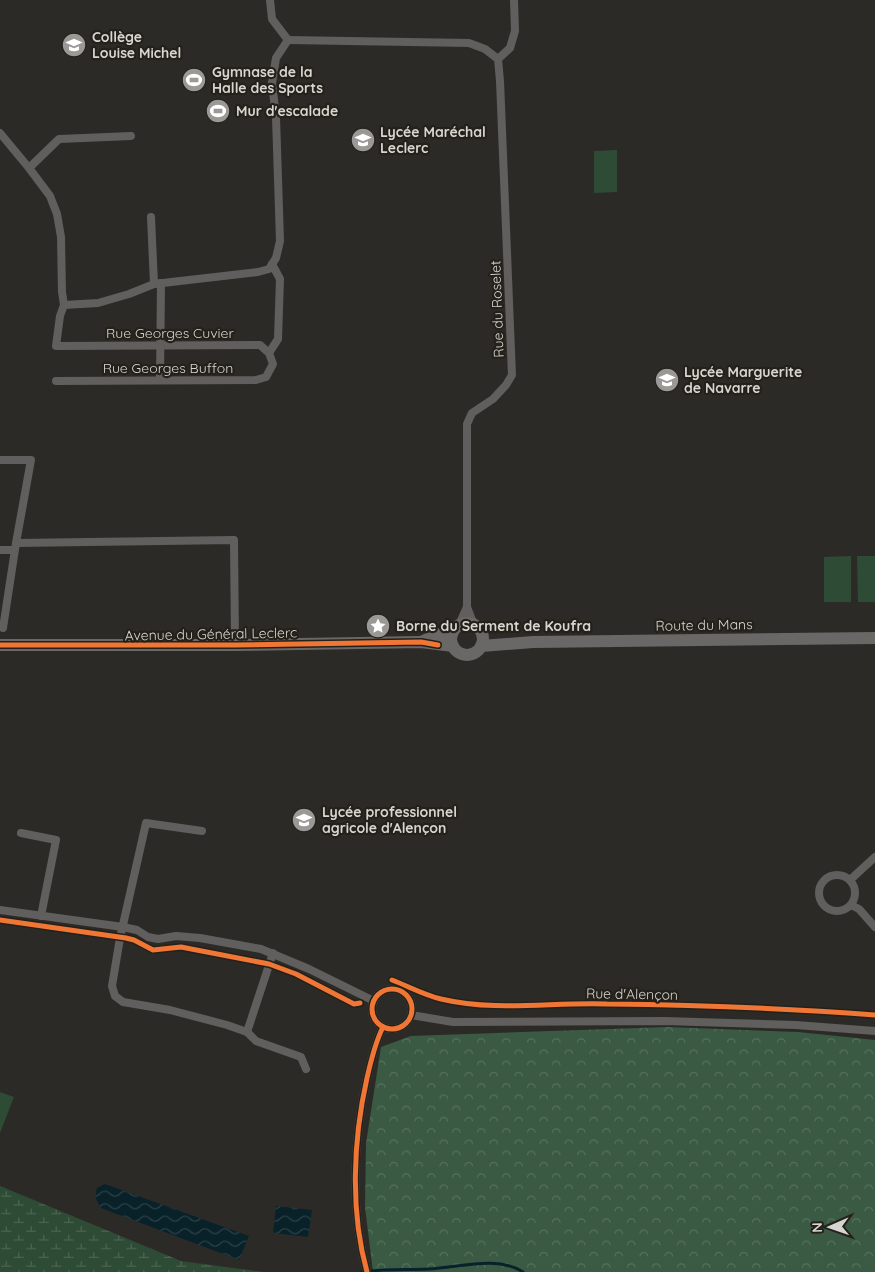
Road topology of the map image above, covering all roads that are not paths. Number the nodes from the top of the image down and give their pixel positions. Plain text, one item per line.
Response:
1 (270, 0) edge
2 (514, 0) edge
3 (288, 40) junction
4 (498, 59) junction
5 (0, 134) edge
6 (131, 136) dead end
7 (30, 168) junction
8 (151, 217) dead end
9 (272, 264) junction
10 (157, 283) junction
11 (64, 305) junction
12 (160, 345) junction
13 (269, 354) junction
14 (160, 380) junction
15 (56, 382) dead end
16 (0, 460) edge
17 (15, 547) junction
18 (0, 550) edge
19 (467, 607) junction
20 (3, 628) dead end
21 (478, 629) junction
22 (455, 630) junction
23 (875, 638) edge
24 (421, 642) junction
25 (533, 642) junction
26 (236, 645) junction
27 (0, 646) edge
28 (453, 646) junction
29 (481, 646) junction
30 (202, 831) dead end
31 (21, 833) dead end
32 (875, 857) edge
33 (850, 880) junction
34 (851, 905) junction
35 (0, 910) edge
36 (41, 916) junction
37 (875, 926) edge
38 (123, 928) junction
39 (273, 953) junction
40 (374, 1002) junction
41 (411, 1015) junction
42 (383, 1027) junction
43 (875, 1031) edge
44 (247, 1032) junction
45 (306, 1069) dead end
46 (367, 1272) edge

1 - 3 street
2 - 4 street
3 - 4 street
3 - 9 street
4 - 19 street, Rue du Roselet
5 - 7 street
6 - 7 street
7 - 11 street
8 - 10 street
9 - 10 street
9 - 13 street
10 - 11 street
10 - 12 street
11 - 12 street, Rue Georges Cuvier
12 - 13 street, Rue Georges Cuvier
12 - 14 street
13 - 14 street, Rue Georges Buffon
14 - 15 street, Rue Georges Buffon
16 - 17 street
17 - 18 street
17 - 20 street
17 - 26 street
19 - 21 street, Rue du Roselet
19 - 22 street, Rue du Roselet
21 - 22 main road
21 - 25 main road, Route du Mans
21 - 29 main road
22 - 24 main road, Avenue du Général Leclerc
22 - 28 main road
23 - 25 main road, Route du Mans
24 - 26 main road, Avenue du Général Leclerc
24 - 28 main road, Avenue du Général Leclerc
25 - 29 main road, Route du Mans
26 - 27 main road, Avenue du Général Leclerc
28 - 29 main road
30 - 38 street
31 - 36 street
32 - 33 street
33 - 34 street
33 - 34 street
34 - 37 street
35 - 36 street
36 - 38 street
38 - 39 street
38 - 44 street
39 - 40 street
39 - 44 street
40 - 41 street
40 - 42 street
41 - 42 street
41 - 43 street, Rue d'Alençon
42 - 46 street
44 - 45 street

